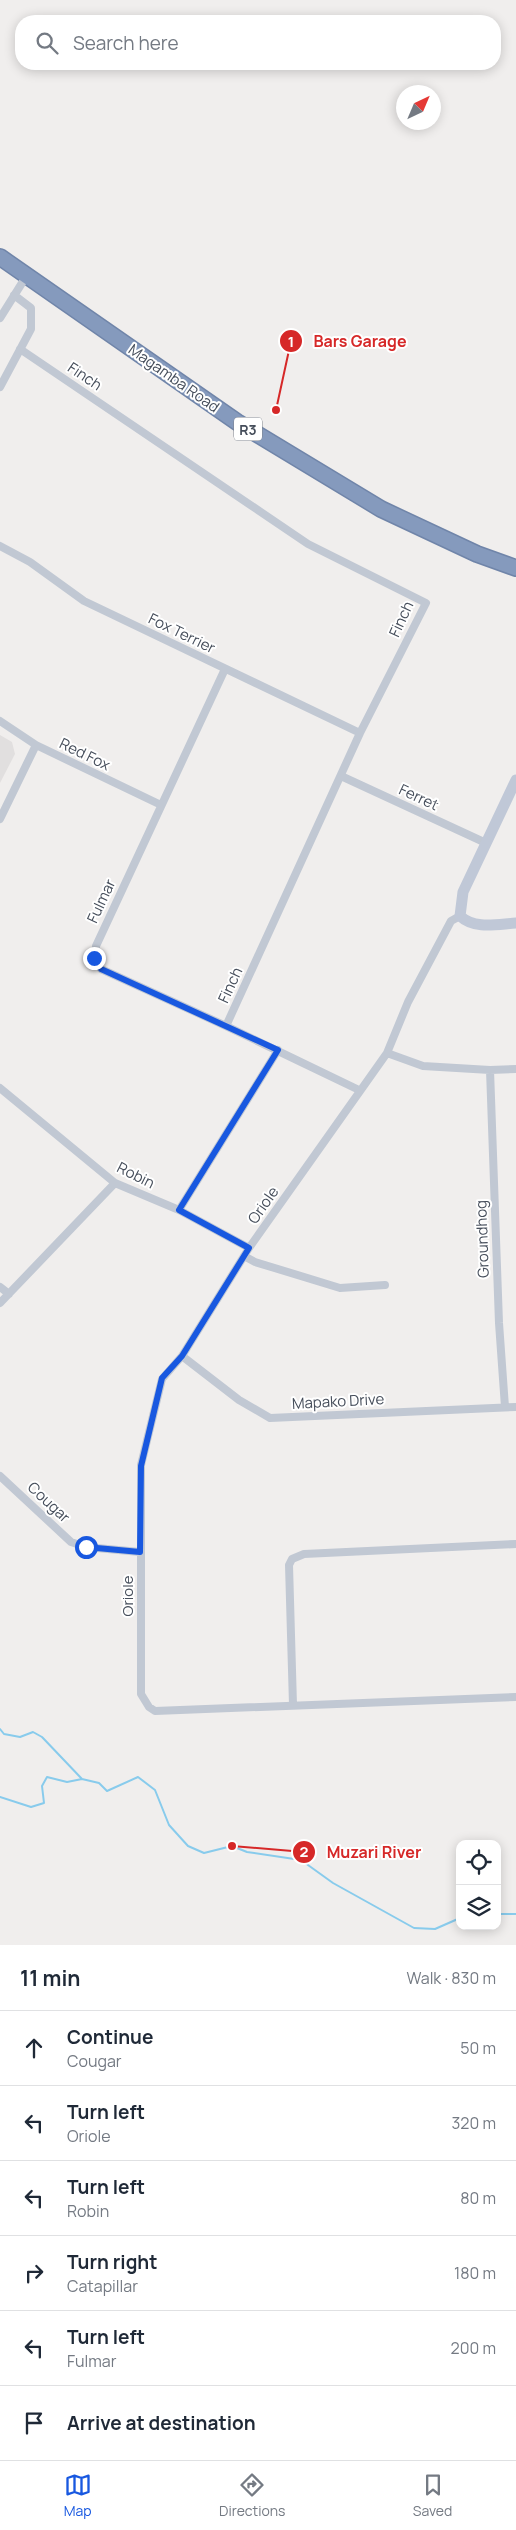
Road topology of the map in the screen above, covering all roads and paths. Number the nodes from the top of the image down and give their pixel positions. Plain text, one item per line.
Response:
1 (0, 257) edge
2 (27, 275) junction
3 (14, 295) junction
4 (0, 318) edge
5 (20, 349) junction
6 (0, 387) edge
7 (0, 546) edge
8 (516, 568) edge
9 (225, 669) junction
10 (0, 721) edge
11 (360, 733) junction
12 (36, 746) junction
13 (341, 776) junction
14 (516, 780) edge
15 (161, 805) junction
16 (0, 819) edge
17 (486, 843) junction
18 (460, 916) junction
19 (516, 923) edge
20 (226, 1026) junction
21 (278, 1050) junction
22 (386, 1052) junction
23 (516, 1069) edge
24 (490, 1070) junction
25 (0, 1088) edge
26 (359, 1090) junction
27 (115, 1183) junction
28 (179, 1210) junction
29 (249, 1248) junction
30 (244, 1256) junction
31 (385, 1285) dead end
32 (0, 1286) edge
33 (9, 1294) junction
34 (0, 1303) edge
35 (182, 1356) junction
36 (504, 1407) junction
37 (516, 1407) edge
38 (0, 1476) edge
39 (516, 1544) edge
40 (140, 1552) junction
41 (516, 1697) edge
42 (293, 1705) junction

1 - 2 highway, Magamba Road / R3
2 - 3 street
2 - 8 highway, Magamba Road / R3
3 - 4 street
3 - 5 street
5 - 6 street
5 - 11 street, Finch
7 - 9 street, Fox Terrier
9 - 11 street, Fox Terrier
9 - 15 street, Fulmar
10 - 12 street, Red Fox
11 - 13 street, Finch
12 - 15 street, Red Fox
12 - 16 street
13 - 17 street, Ferret
13 - 20 street, Finch
14 - 17 street
15 - 20 street, Fulmar
17 - 18 street
18 - 19 street
18 - 22 street, Oriole
20 - 21 street, Fulmar
21 - 26 street, Fulmar
21 - 28 street
22 - 24 street
22 - 26 street, Oriole
23 - 24 street
24 - 36 street, Groundhog
25 - 27 street, Robin
26 - 29 street, Oriole
27 - 28 street, Robin
27 - 33 street
28 - 29 street, Robin
29 - 30 street, Oriole
30 - 31 street
30 - 35 street, Oriole
32 - 33 street
33 - 34 street
35 - 36 street, Mapako Drive
35 - 40 street, Oriole
36 - 37 street, Mapako Drive
38 - 40 street, Cougar
39 - 42 street
40 - 42 street, Oriole
41 - 42 street

